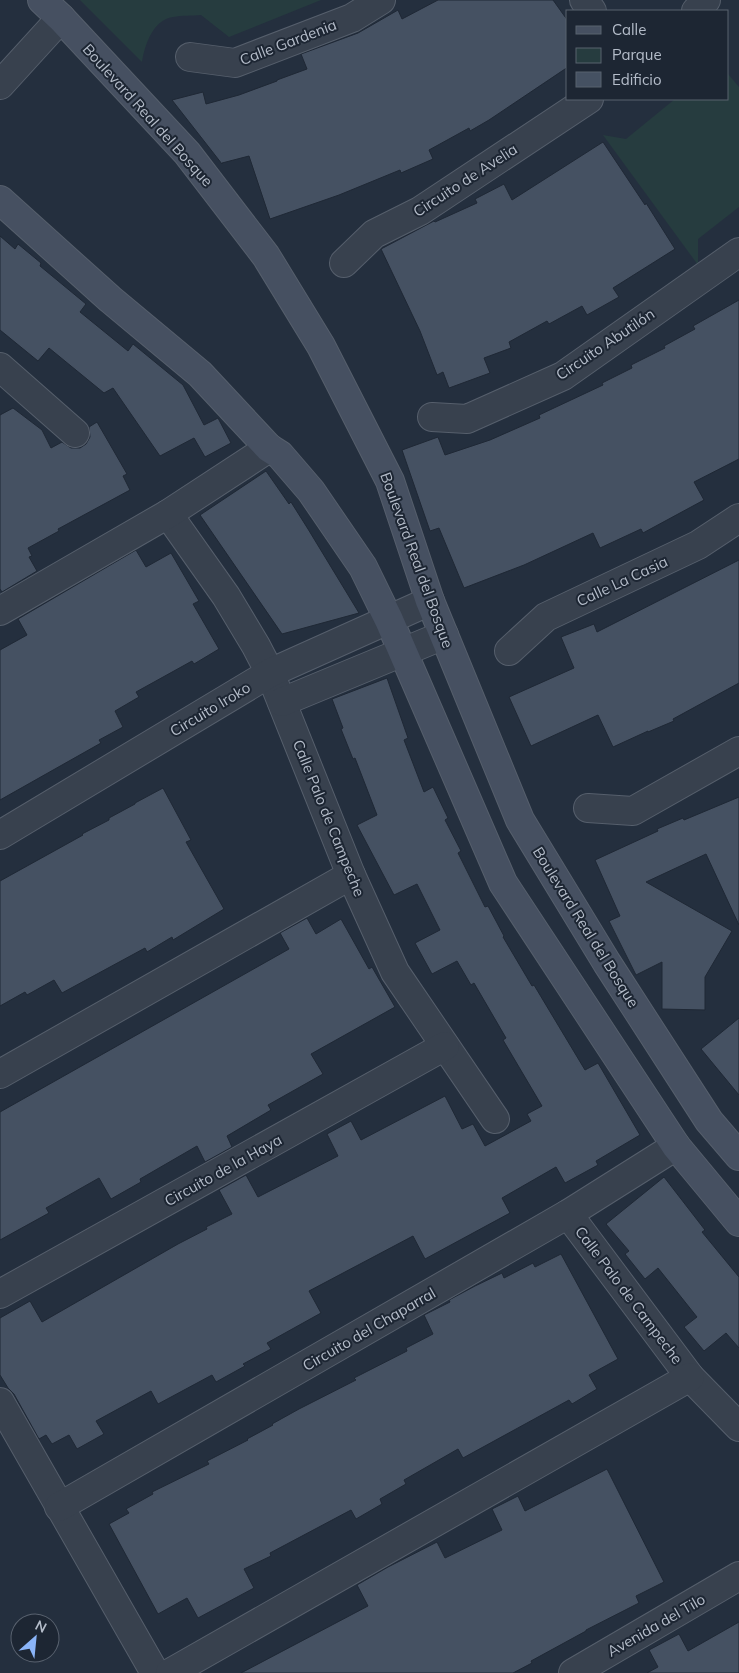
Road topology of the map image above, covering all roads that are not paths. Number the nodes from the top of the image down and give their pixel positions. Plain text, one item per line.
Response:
1 (381, 0) edge
2 (706, 0) edge
3 (51, 9) edge
4 (697, 10) edge
5 (190, 57) dead end
6 (0, 85) edge
7 (587, 100) edge
8 (0, 200) edge
9 (739, 252) edge
10 (344, 263) dead end
11 (2, 372) edge
12 (432, 417) dead end
13 (75, 433) dead end
14 (269, 448) junction
15 (168, 514) junction
16 (739, 518) edge
17 (430, 601) junction
18 (0, 611) edge
19 (389, 620) junction
20 (444, 635) junction
21 (509, 651) dead end
22 (403, 652) junction
23 (270, 673) junction
24 (282, 702) junction
25 (739, 751) edge
26 (588, 808) dead end
27 (0, 835) edge
28 (351, 875) junction
29 (445, 1046) junction
30 (0, 1074) edge
31 (495, 1119) dead end
32 (676, 1146) junction
33 (739, 1156) edge
34 (568, 1214) junction
35 (739, 1222) edge
36 (0, 1294) edge
37 (690, 1377) junction
38 (0, 1402) edge
39 (739, 1427) edge
40 (59, 1508) junction
41 (739, 1576) edge
42 (155, 1673) edge
43 (170, 1673) edge
44 (573, 1673) edge

1 - 5 street, Calle Gardenia
2 - 4 street
3 - 6 street
3 - 17 street, Boulevard Real del Bosque
7 - 10 street, Circuito de Avelia
8 - 14 street
9 - 12 street, Circuito Abutilón
11 - 13 street
14 - 15 street
14 - 19 street
15 - 18 street
15 - 23 street, Calle Palo de Campeche
16 - 21 street, Calle La Casia
17 - 19 street, Circuito Iroko
17 - 20 street, Boulevard Real del Bosque
19 - 22 street
19 - 23 street, Circuito Iroko
20 - 22 street
20 - 33 street, Boulevard Real del Bosque
22 - 24 street
22 - 32 street
23 - 24 street, Calle Palo de Campeche
23 - 27 street, Circuito Iroko
24 - 28 street, Calle Palo de Campeche
25 - 26 street
28 - 29 street, Calle Palo de Campeche
28 - 30 street
29 - 31 street, Calle Palo de Campeche
29 - 36 street, Circuito de la Haya
32 - 34 street, Circuito del Chaparral
32 - 35 street
34 - 37 street, Calle Palo de Campeche
34 - 40 street, Circuito del Chaparral
37 - 39 street
37 - 43 street
38 - 40 street
40 - 42 street
41 - 44 street, Avenida del Tilo

